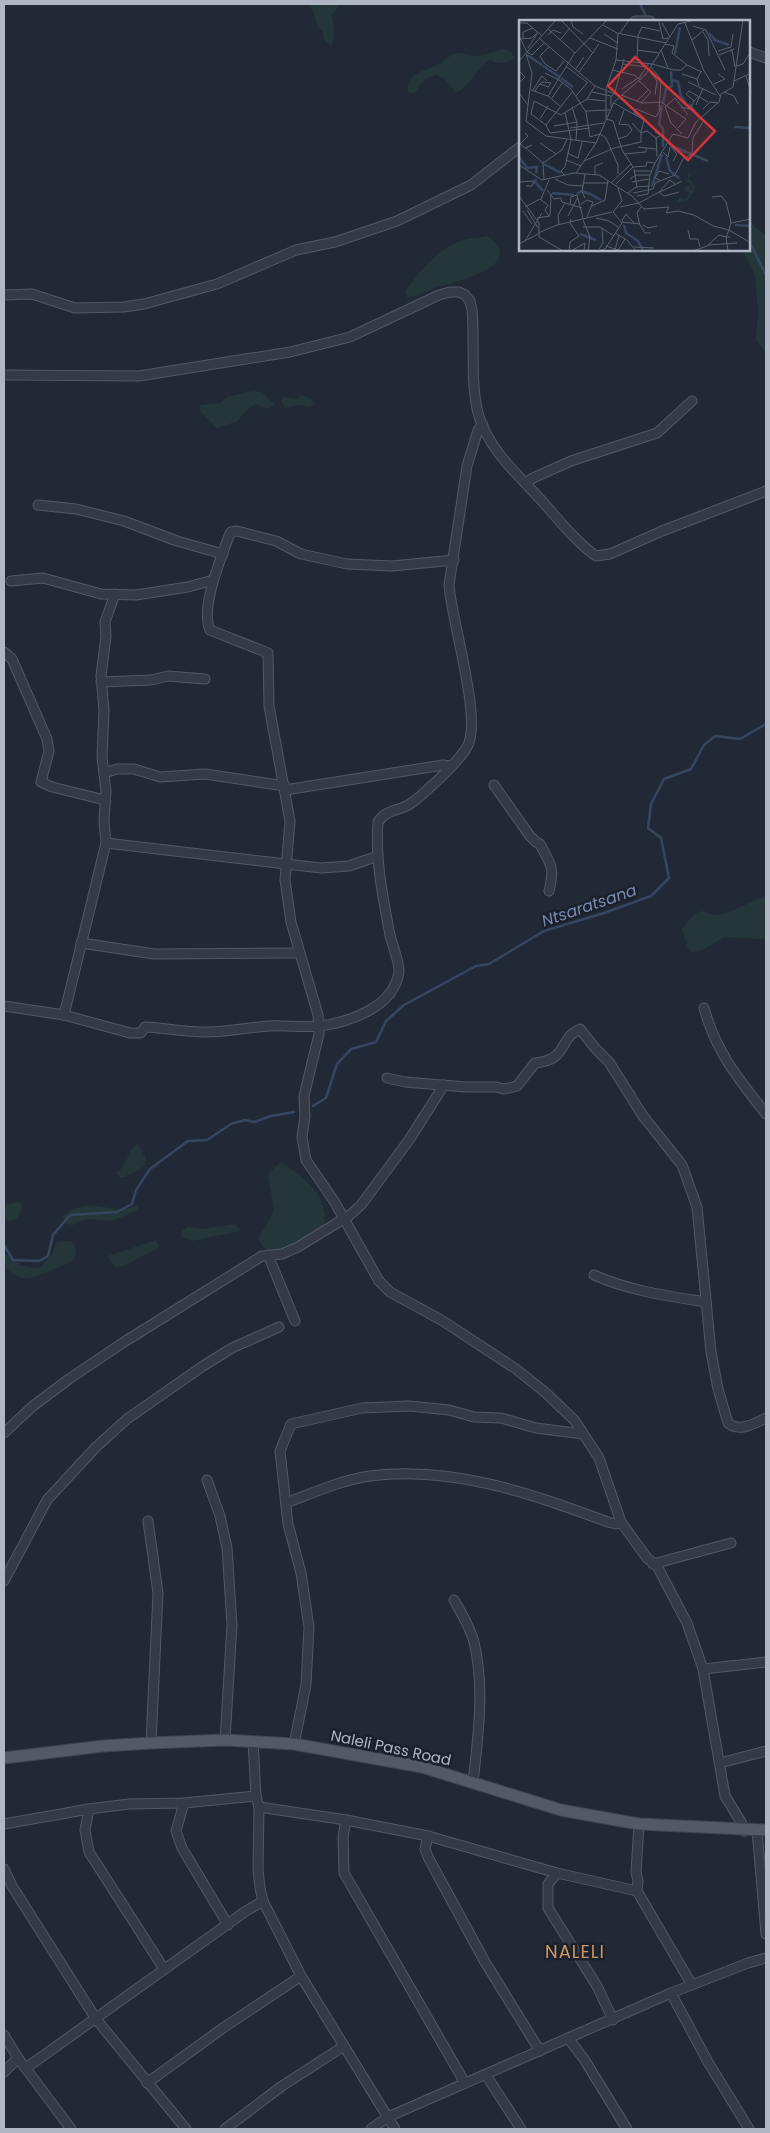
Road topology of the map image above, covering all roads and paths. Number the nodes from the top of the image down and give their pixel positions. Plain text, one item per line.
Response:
1 (750, 52) edge
2 (766, 58) edge
3 (519, 148) edge
4 (4, 295) edge
5 (4, 376) edge
6 (692, 401) dead end
7 (483, 425) junction
8 (526, 483) junction
9 (766, 491) edge
10 (38, 505) dead end
11 (223, 554) junction
12 (454, 560) junction
13 (213, 580) junction
14 (10, 581) dead end
15 (115, 594) junction
16 (4, 652) edge
17 (205, 679) dead end
18 (101, 682) junction
19 (450, 766) junction
20 (104, 773) junction
21 (494, 785) dead end
22 (285, 788) junction
23 (105, 800) junction
24 (106, 843) junction
25 (378, 856) junction
26 (286, 866) junction
27 (549, 891) dead end
28 (81, 943) junction
29 (300, 953) junction
30 (4, 1006) edge
31 (704, 1008) dead end
32 (64, 1015) junction
33 (319, 1026) junction
34 (387, 1078) dead end
35 (444, 1085) junction
36 (766, 1114) edge
37 (342, 1219) junction
38 (268, 1255) junction
39 (594, 1275) dead end
40 (706, 1302) junction
41 (295, 1321) dead end
42 (279, 1327) dead end
43 (766, 1418) edge
44 (4, 1433) edge
45 (583, 1434) junction
46 (207, 1480) dead end
47 (286, 1502) junction
48 (148, 1522) dead end
49 (621, 1522) junction
50 (730, 1543) dead end
51 (653, 1564) junction
52 (4, 1581) edge
53 (454, 1600) dead end
54 (766, 1662) edge
55 (703, 1669) junction
56 (225, 1740) junction
57 (254, 1740) junction
58 (151, 1743) junction
59 (294, 1744) junction
60 (766, 1751) edge
61 (4, 1758) edge
62 (720, 1764) junction
63 (473, 1783) junction
64 (256, 1796) junction
65 (184, 1804) junction
66 (259, 1808) junction
67 (89, 1809) junction
68 (346, 1820) junction
69 (4, 1824) edge
70 (639, 1824) junction
71 (762, 1830) edge
72 (744, 1831) junction
73 (428, 1836) junction
74 (4, 1869) edge
75 (556, 1873) junction
76 (637, 1891) junction
77 (263, 1901) junction
78 (228, 1925) junction
79 (766, 1934) edge
80 (766, 1958) edge
81 (164, 1969) junction
82 (301, 1976) junction
83 (692, 1985) junction
84 (671, 1993) junction
85 (96, 2019) junction
86 (612, 2020) junction
87 (4, 2034) edge
88 (568, 2038) junction
89 (344, 2046) junction
90 (540, 2051) junction
91 (18, 2058) junction
92 (26, 2068) junction
93 (4, 2072) edge
94 (486, 2075) junction
95 (147, 2083) junction
96 (465, 2083) junction
97 (388, 2117) junction
98 (71, 2129) edge
99 (186, 2129) edge
100 (225, 2129) edge
101 (371, 2129) edge
102 (395, 2129) edge
103 (521, 2129) edge
104 (627, 2129) edge
105 (749, 2129) edge

1 - 2 street
3 - 4 street
5 - 7 street
6 - 8 street
7 - 8 street
7 - 12 street
8 - 9 street
10 - 11 street
11 - 12 street
11 - 13 street
12 - 19 street
13 - 15 street
13 - 22 street
14 - 15 street
15 - 18 street
16 - 23 street
17 - 18 street
18 - 20 street
19 - 22 street
19 - 25 street
20 - 22 street
20 - 23 street
21 - 27 street
22 - 26 street
23 - 24 street
24 - 26 street
24 - 28 street
25 - 26 street
25 - 33 street
26 - 29 street
28 - 29 street
28 - 32 street
29 - 33 street
30 - 32 street
31 - 36 street
32 - 33 street
33 - 37 street
34 - 35 street
35 - 37 street
35 - 40 street
37 - 38 street
37 - 45 street
38 - 41 street
38 - 44 street
39 - 40 street
40 - 43 street
42 - 52 street
45 - 47 street
45 - 49 street
46 - 56 street
47 - 49 street
47 - 59 street
48 - 58 street
49 - 51 street
50 - 51 street
51 - 55 street
53 - 63 street
54 - 55 street
55 - 62 street
56 - 57 main road, Naleli Pass Road
56 - 58 main road, Naleli Pass Road
57 - 59 main road, Naleli Pass Road
57 - 64 street
58 - 61 main road, Naleli Pass Road
59 - 63 main road, Naleli Pass Road
60 - 62 street
62 - 72 street
63 - 70 main road, Naleli Pass Road
64 - 65 street
64 - 66 street
65 - 67 street
65 - 78 street
66 - 68 street
66 - 77 street
67 - 69 street
67 - 81 street
68 - 73 street
68 - 96 street
70 - 72 main road, Naleli Pass Road
70 - 76 street
71 - 72 main road, Naleli Pass Road
71 - 79 street
73 - 75 street
73 - 90 street
74 - 85 street
75 - 76 street
75 - 86 street
76 - 83 street
77 - 78 street
77 - 82 street
78 - 81 street
80 - 83 street
81 - 85 street
82 - 89 street
82 - 95 street
83 - 84 street
84 - 86 street
84 - 105 street
85 - 92 street
85 - 95 street
86 - 88 street
87 - 91 street
88 - 90 street
88 - 104 street
89 - 97 street
89 - 100 street
90 - 94 street
91 - 92 street
91 - 93 street
92 - 98 street
94 - 96 street
94 - 103 street
95 - 99 street
96 - 97 street
97 - 101 street
97 - 102 street

